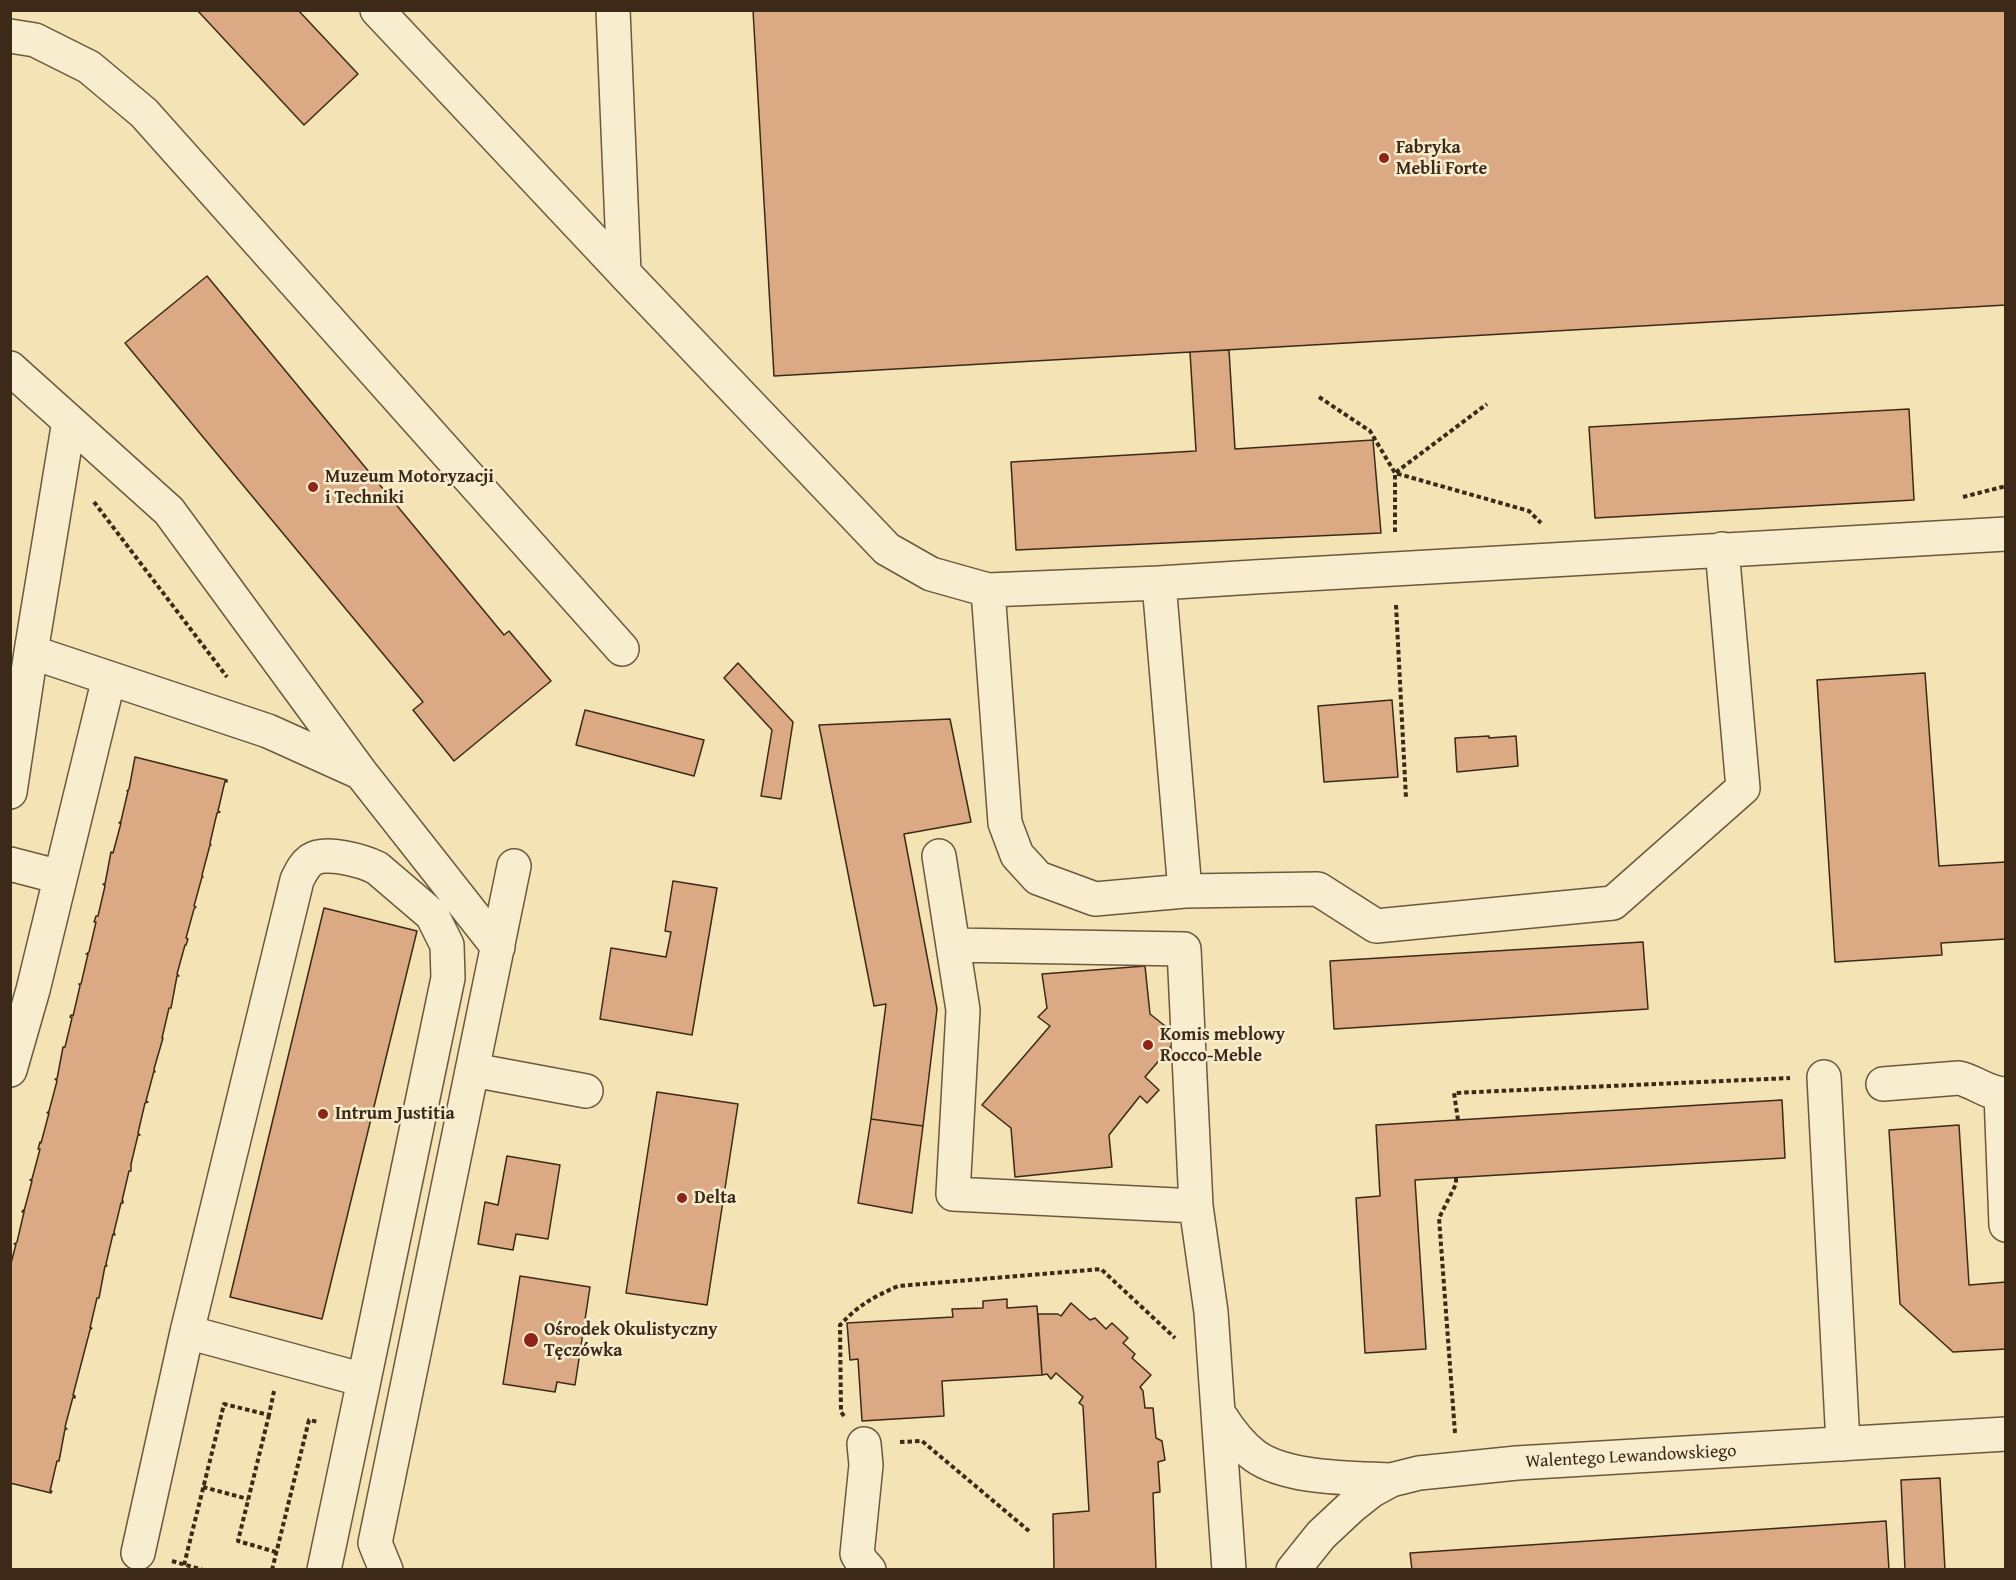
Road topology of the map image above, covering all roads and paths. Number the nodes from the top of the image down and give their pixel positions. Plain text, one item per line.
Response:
1 (377, 10) edge
2 (613, 10) edge
3 (10, 36) edge
4 (624, 273) junction
5 (10, 368) edge
6 (1319, 397) dead end
7 (69, 421) junction
8 (62, 461) junction
9 (2006, 486) edge
10 (1962, 497) dead end
11 (1546, 524) dead end
12 (2006, 534) edge
13 (1722, 549) junction
14 (1159, 583) junction
15 (988, 590) junction
16 (622, 649) dead end
17 (31, 652) junction
18 (109, 678) junction
19 (233, 685) dead end
20 (361, 773) junction
21 (10, 792) edge
22 (939, 856) dead end
23 (10, 864) edge
24 (514, 866) dead end
25 (60, 877) junction
26 (1185, 891) junction
27 (953, 945) junction
28 (498, 947) junction
29 (10, 1070) edge
30 (473, 1070) junction
31 (1824, 1077) joint
32 (1883, 1084) dead end
33 (586, 1091) dead end
34 (2003, 1094) edge
35 (1458, 1120) dead end
36 (1456, 1177) dead end
37 (1196, 1206) junction
38 (2006, 1225) edge
39 (187, 1332) junction
40 (1175, 1338) dead end
41 (282, 1358) junction
42 (350, 1376) junction
43 (1219, 1414) junction
44 (269, 1415) junction
45 (1454, 1421) dead end
46 (2006, 1434) edge
47 (864, 1444) junction
48 (1843, 1444) junction
49 (1391, 1480) junction
50 (203, 1487) junction
51 (248, 1499) junction
52 (1029, 1531) dead end
53 (276, 1551) junction
54 (138, 1553) dead end
55 (184, 1565) dead end
56 (272, 1569) edge
57 (324, 1569) edge
58 (386, 1569) edge
59 (869, 1569) edge
60 (1229, 1569) edge
61 (1293, 1569) edge

1 - 4 street
2 - 4 street
3 - 16 street
4 - 15 street
5 - 7 street
6 - 11 path
7 - 8 street
7 - 20 street
8 - 17 street
8 - 19 path
9 - 10 path
12 - 13 street
13 - 14 street
13 - 26 street
14 - 15 street
14 - 26 street
15 - 26 street
17 - 18 street
17 - 21 street
18 - 20 street
18 - 25 street
20 - 28 street
22 - 27 street
23 - 25 street
24 - 28 street
25 - 29 street
27 - 37 street
27 - 37 street
28 - 30 street
30 - 33 street
30 - 58 street
31 - 35 path
31 - 48 street
32 - 34 street
34 - 38 street
36 - 45 path
37 - 43 street
39 - 41 street
39 - 42 street
39 - 54 street
40 - 47 path
41 - 42 street
41 - 44 path
42 - 53 path
42 - 57 street
43 - 49 street
43 - 60 street
44 - 50 path
44 - 51 path
46 - 48 street, Walentego Lewandowskiego
47 - 52 path
47 - 59 street
48 - 49 street, Walentego Lewandowskiego
49 - 61 street, Walentego Lewandowskiego
50 - 51 path
50 - 55 path
51 - 53 path
53 - 56 path

